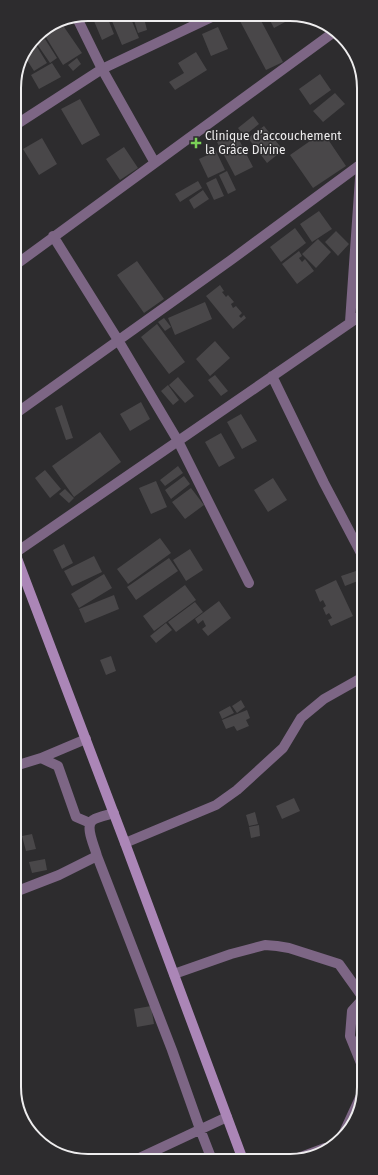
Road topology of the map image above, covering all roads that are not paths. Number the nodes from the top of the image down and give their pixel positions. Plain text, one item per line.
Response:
1 (203, 21) edge
2 (79, 22) edge
3 (330, 35) edge
4 (102, 69) junction
5 (21, 121) edge
6 (155, 163) junction
7 (357, 167) edge
8 (357, 229) edge
9 (53, 236) junction
10 (21, 261) edge
11 (357, 318) edge
12 (350, 322) junction
13 (118, 340) junction
14 (272, 376) junction
15 (21, 410) edge
16 (178, 441) junction
17 (357, 546) edge
18 (21, 549) edge
19 (21, 569) edge
20 (249, 583) dead end
21 (357, 680) edge
22 (86, 739) junction
23 (41, 758) junction
24 (21, 764) edge
25 (114, 813) junction
26 (90, 823) junction
27 (125, 843) junction
28 (97, 856) junction
29 (21, 890) edge
30 (174, 974) junction
31 (357, 990) edge
32 (357, 1006) edge
33 (357, 1053) edge
34 (228, 1117) junction
35 (200, 1129) junction
36 (148, 1154) edge
37 (210, 1154) edge
38 (241, 1154) edge

1 - 4 street
2 - 4 street
3 - 6 street
4 - 5 street
4 - 6 street
6 - 9 street
7 - 13 street
8 - 12 street
9 - 10 street
9 - 13 street
11 - 12 street
12 - 14 street
13 - 15 street
13 - 16 street
14 - 16 street
14 - 17 street
16 - 18 street
16 - 20 street
19 - 22 street
21 - 27 street
22 - 23 street
22 - 25 street
23 - 24 street
23 - 26 street
25 - 26 street
25 - 27 street
26 - 28 street
27 - 30 street
28 - 29 street
28 - 35 street
30 - 31 street
30 - 34 street
32 - 33 street
34 - 35 street
34 - 38 street
35 - 36 street
35 - 37 street

